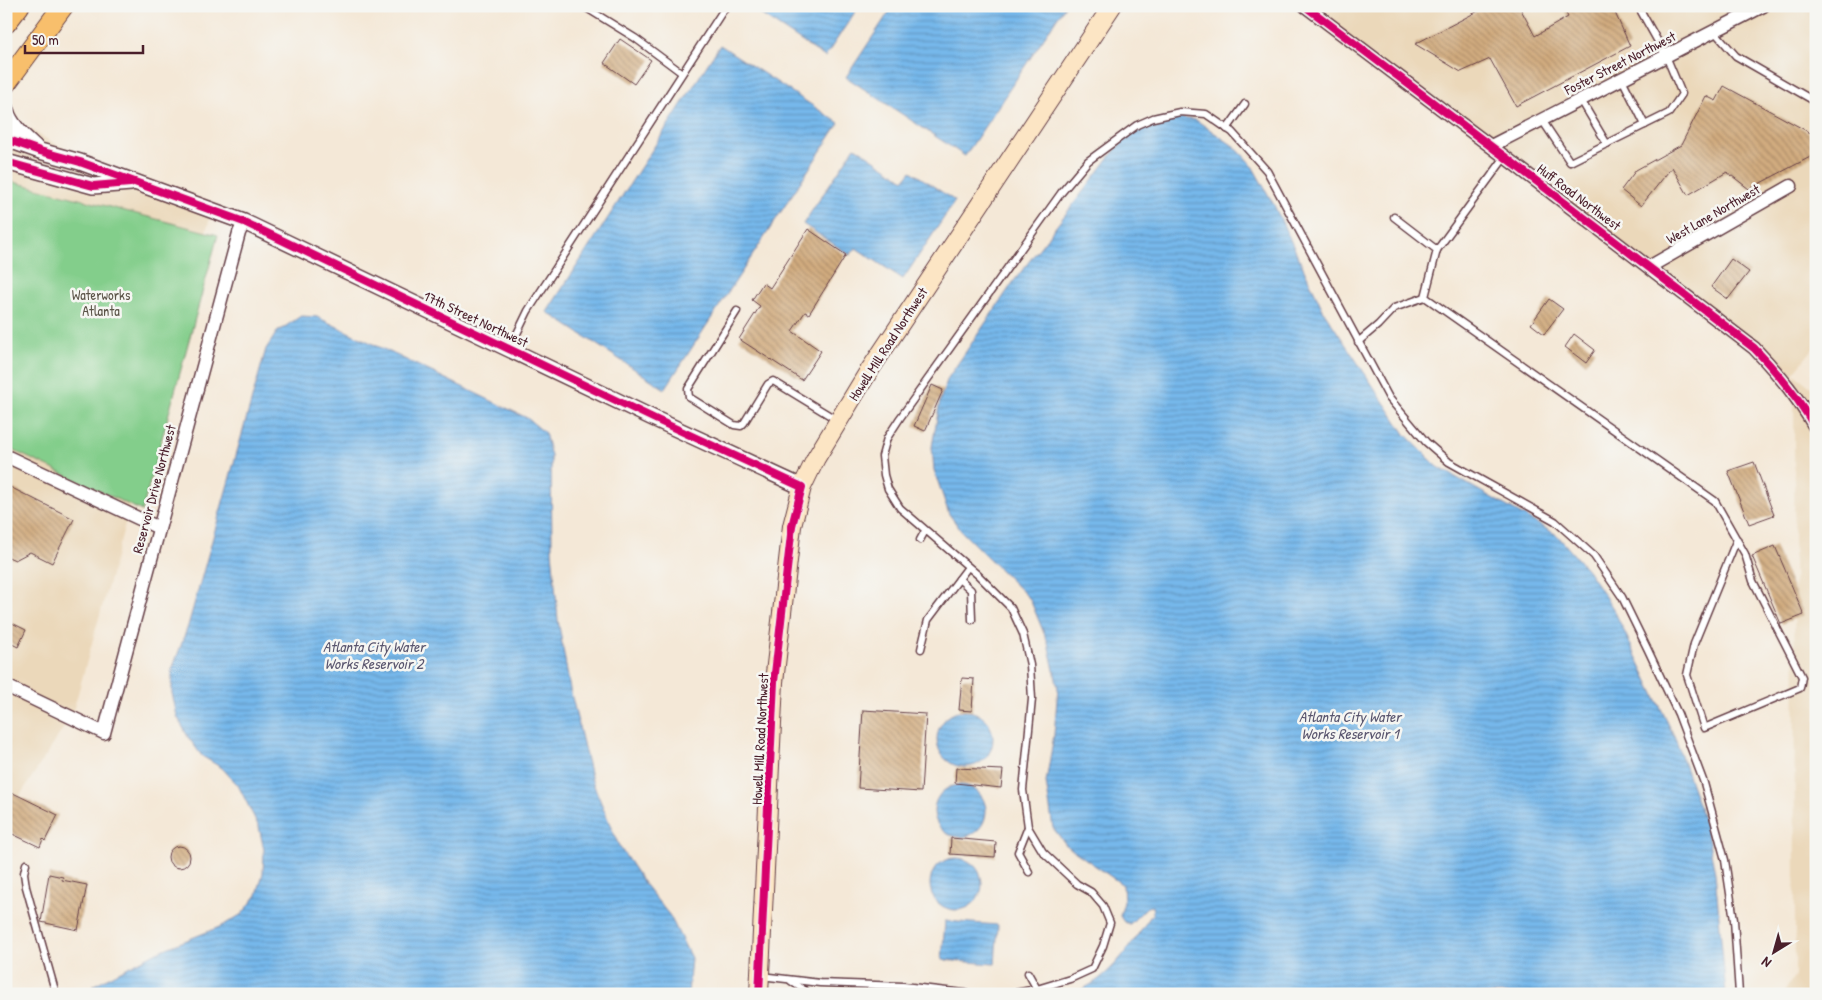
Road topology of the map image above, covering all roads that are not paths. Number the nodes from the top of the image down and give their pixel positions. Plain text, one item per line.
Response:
1 (19, 6) edge
2 (63, 6) edge
3 (587, 6) edge
4 (726, 6) edge
5 (1112, 6) edge
6 (1638, 6) edge
7 (1763, 6) edge
8 (1314, 9) edge
9 (6, 23) edge
10 (1714, 31) junction
11 (1666, 56) junction
12 (682, 73) junction
13 (1622, 79) junction
14 (6, 83) edge
15 (1581, 100) junction
16 (1816, 102) edge
17 (1245, 104) dead end
18 (6, 110) edge
19 (1542, 120) junction
20 (1645, 125) junction
21 (1228, 129) junction
22 (6, 139) edge
23 (1606, 144) junction
24 (1491, 146) junction
25 (40, 151) junction
26 (1505, 157) junction
27 (6, 162) edge
28 (136, 183) junction
29 (1792, 186) dead end
30 (1394, 217) dead end
31 (244, 222) junction
32 (1438, 250) junction
33 (1649, 267) junction
34 (1425, 297) junction
35 (737, 311) dead end
36 (1358, 342) junction
37 (510, 348) junction
38 (838, 421) junction
39 (1816, 429) edge
40 (6, 456) edge
41 (802, 487) junction
42 (159, 528) junction
43 (925, 531) junction
44 (1737, 539) junction
45 (920, 540) dead end
46 (968, 567) junction
47 (959, 580) junction
48 (972, 620) dead end
49 (921, 649) dead end
50 (6, 686) edge
51 (1028, 827) junction
52 (26, 864) dead end
53 (1028, 872) dead end
54 (1028, 973) dead end
55 (788, 979) junction
56 (759, 985) edge
57 (1037, 990) junction
58 (56, 994) edge
59 (808, 994) edge
60 (973, 994) edge
61 (1008, 994) edge
62 (1739, 994) edge

1 - 9 highway
2 - 14 highway
3 - 12 lane
4 - 12 lane
5 - 38 main road, Howell Mill Road Northwest
6 - 11 lane
7 - 10 street, Foster Street Northwest
8 - 24 street, Huff Road Northwest
10 - 11 street, Foster Street Northwest
10 - 16 lane
11 - 13 street, Foster Street Northwest
11 - 20 lane
12 - 37 lane
13 - 15 street, Foster Street Northwest
13 - 20 lane
15 - 19 street, Foster Street Northwest
15 - 23 lane
17 - 21 lane
18 - 25 street
19 - 23 lane
19 - 24 street, Foster Street Northwest
20 - 23 lane
21 - 36 lane
21 - 43 lane
22 - 25 street, 17th Street Northwest
24 - 26 street, Huff Road Northwest
25 - 28 street, 17th Street Northwest
26 - 32 lane
26 - 33 street, Huff Road Northwest
27 - 28 street, 17th Street Northwest
28 - 31 street, 17th Street Northwest
29 - 33 street, West Lane Northwest
30 - 32 lane
31 - 37 street, 17th Street Northwest
31 - 42 street, Reservoir Drive Northwest
32 - 34 lane
33 - 39 street, Huff Road Northwest
34 - 36 lane
34 - 44 lane
35 - 38 lane
36 - 62 lane
37 - 41 street, 17th Street Northwest
38 - 41 main road, Howell Mill Road Northwest
40 - 42 street
41 - 56 main road, Howell Mill Road Northwest
42 - 50 street, Reservoir Drive Northwest
43 - 45 lane
43 - 46 lane
44 - 44 lane
46 - 47 lane
46 - 51 lane
47 - 48 lane
47 - 49 lane
51 - 53 lane
51 - 57 lane
52 - 58 lane
54 - 57 lane
55 - 56 lane
55 - 59 lane
55 - 60 lane
57 - 61 lane

